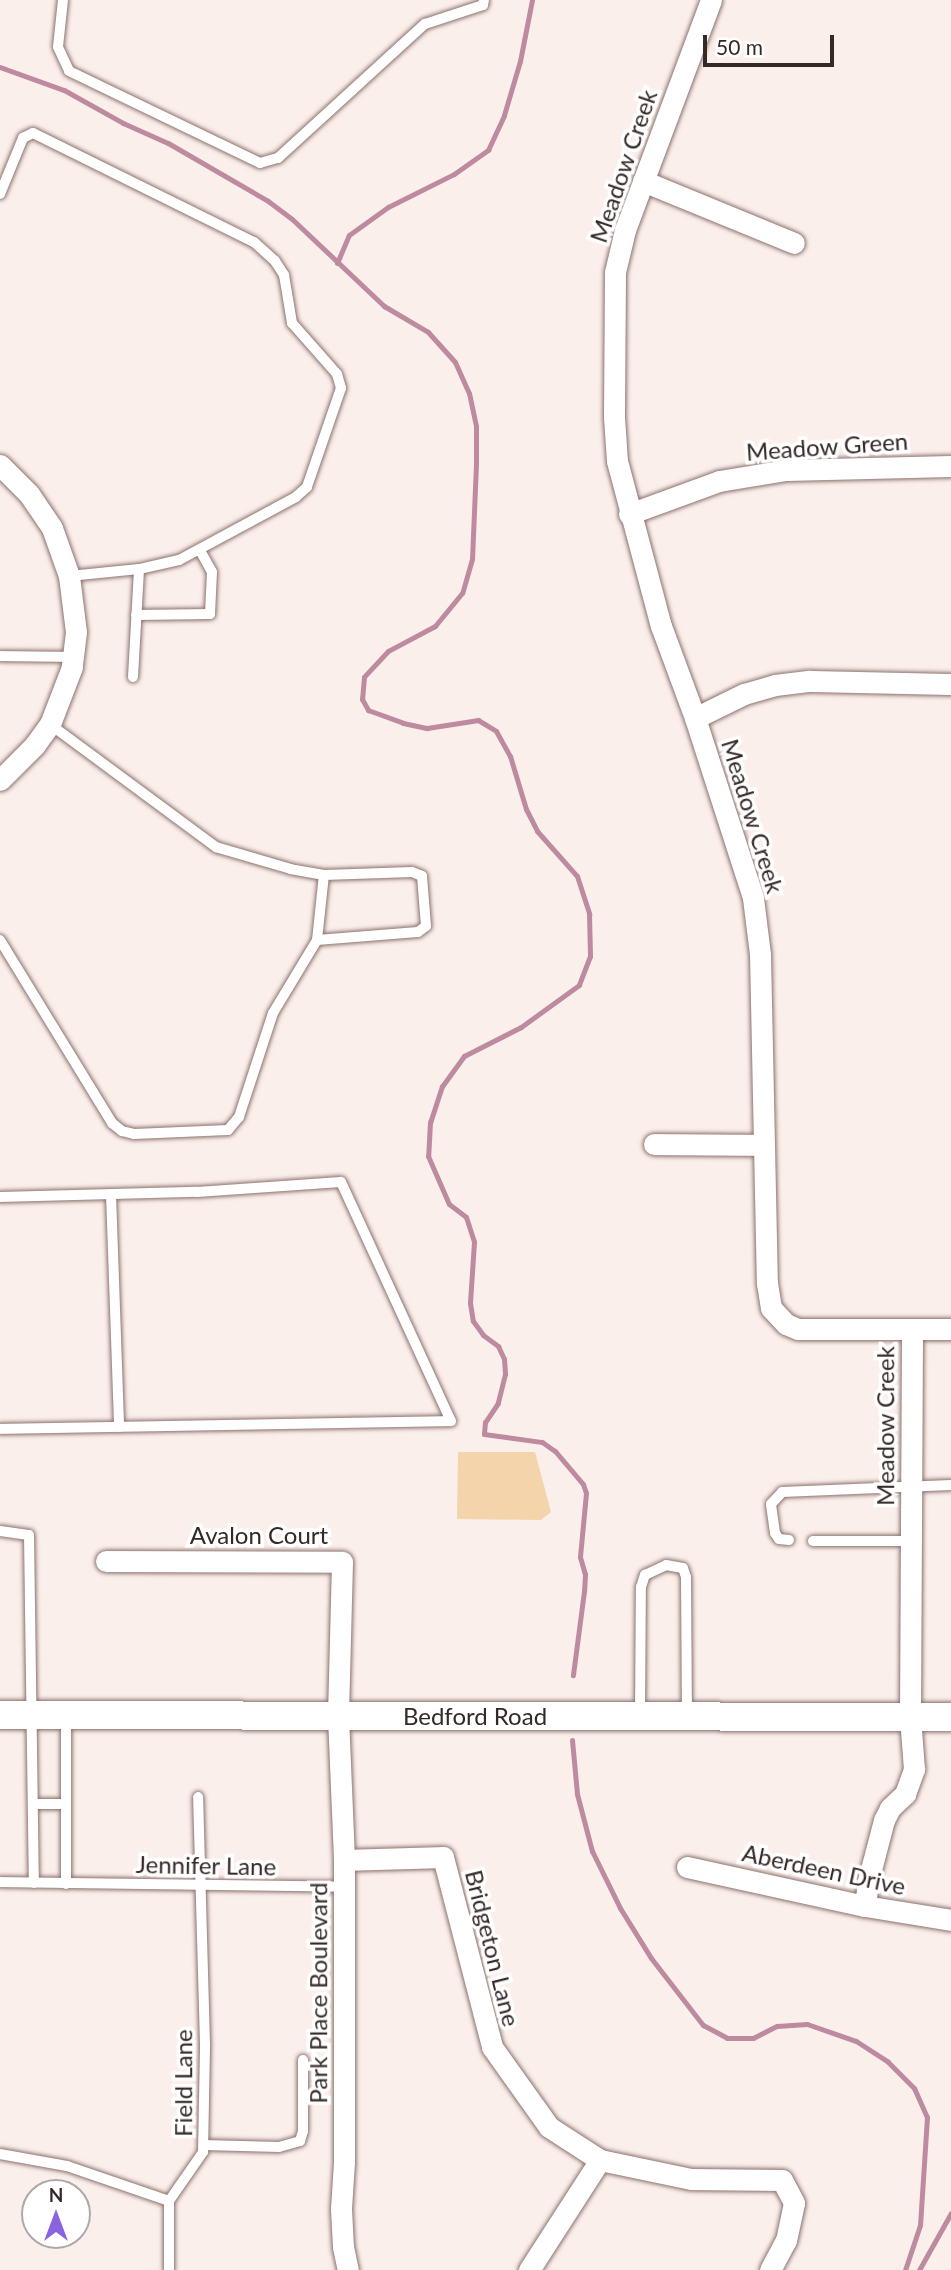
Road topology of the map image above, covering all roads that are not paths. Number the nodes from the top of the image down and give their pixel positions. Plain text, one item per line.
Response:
1 (63, 0) edge
2 (484, 0) edge
3 (711, 0) edge
4 (643, 181) junction
5 (0, 194) edge
6 (794, 243) dead end
7 (0, 465) edge
8 (951, 466) edge
9 (629, 514) junction
10 (200, 550) junction
11 (139, 569) junction
12 (69, 576) junction
13 (136, 615) junction
14 (0, 656) edge
15 (73, 657) junction
16 (133, 677) dead end
17 (951, 684) edge
18 (695, 718) junction
19 (50, 724) junction
20 (0, 780) edge
21 (324, 875) junction
22 (0, 940) edge
23 (317, 940) junction
24 (654, 1144) dead end
25 (763, 1145) junction
26 (111, 1194) junction
27 (0, 1197) edge
28 (951, 1329) edge
29 (912, 1330) junction
30 (119, 1427) junction
31 (0, 1429) edge
32 (911, 1485) junction
33 (951, 1485) edge
34 (0, 1531) edge
35 (789, 1541) dead end
36 (813, 1541) dead end
37 (911, 1541) junction
38 (106, 1561) dead end
39 (0, 1714) edge
40 (33, 1715) junction
41 (65, 1715) junction
42 (338, 1716) junction
43 (639, 1716) junction
44 (687, 1716) junction
45 (910, 1717) junction
46 (951, 1717) edge
47 (198, 1797) dead end
48 (34, 1804) junction
49 (66, 1804) junction
50 (344, 1860) junction
51 (687, 1867) dead end
52 (0, 1882) edge
53 (34, 1883) junction
54 (66, 1884) junction
55 (199, 1886) junction
56 (344, 1887) junction
57 (865, 1906) junction
58 (951, 1920) edge
59 (303, 2060) dead end
60 (204, 2145) junction
61 (0, 2154) edge
62 (600, 2160) junction
63 (169, 2201) junction
64 (169, 2270) edge
65 (348, 2270) edge
66 (529, 2270) edge
67 (770, 2270) edge

1 - 2 lane
3 - 4 street, Meadow Creek
4 - 6 street
4 - 9 street, Meadow Creek
5 - 10 lane
7 - 12 street
8 - 9 street, Meadow Green
9 - 18 street, Meadow Creek
10 - 11 lane
10 - 13 lane
11 - 12 lane
11 - 13 lane
12 - 15 street
13 - 16 lane
14 - 15 lane
15 - 19 street
17 - 18 street
18 - 25 street, Meadow Creek
19 - 20 street
19 - 21 lane
21 - 23 lane
21 - 23 lane
22 - 23 lane
24 - 25 street
25 - 29 street, Meadow Creek
26 - 27 lane
26 - 30 lane
26 - 30 lane
28 - 29 street
29 - 32 street, Meadow Creek
30 - 31 lane
32 - 33 lane
32 - 35 lane
32 - 37 street, Meadow Creek
34 - 40 lane
36 - 37 lane
37 - 45 street, Meadow Creek
38 - 42 street, Avalon Court
39 - 40 main road, Bedford Road
40 - 41 main road, Bedford Road
40 - 48 lane
41 - 42 main road, Bedford Road
41 - 49 lane
42 - 43 main road, Bedford Road
42 - 50 street, Park Place Boulevard
43 - 44 main road, Bedford Road
43 - 44 lane
44 - 45 main road, Bedford Road
45 - 46 main road, Bedford Road
45 - 57 street, Meadow Creek
47 - 55 lane, Field Lane
48 - 49 lane
48 - 53 lane
49 - 54 lane
50 - 56 street, Park Place Boulevard
50 - 62 street, Bridgeton Lane
51 - 57 street, Aberdeen Drive
52 - 53 lane, Jennifer Lane
53 - 54 lane, Jennifer Lane
54 - 55 lane, Jennifer Lane
55 - 56 lane, Jennifer Lane
55 - 60 lane, Field Lane
56 - 65 street, Park Place Boulevard
57 - 58 street, Aberdeen Drive
59 - 60 lane
60 - 63 lane, Field Lane
61 - 63 lane
62 - 66 street
62 - 67 street, Bridgeton Lane
63 - 64 lane

